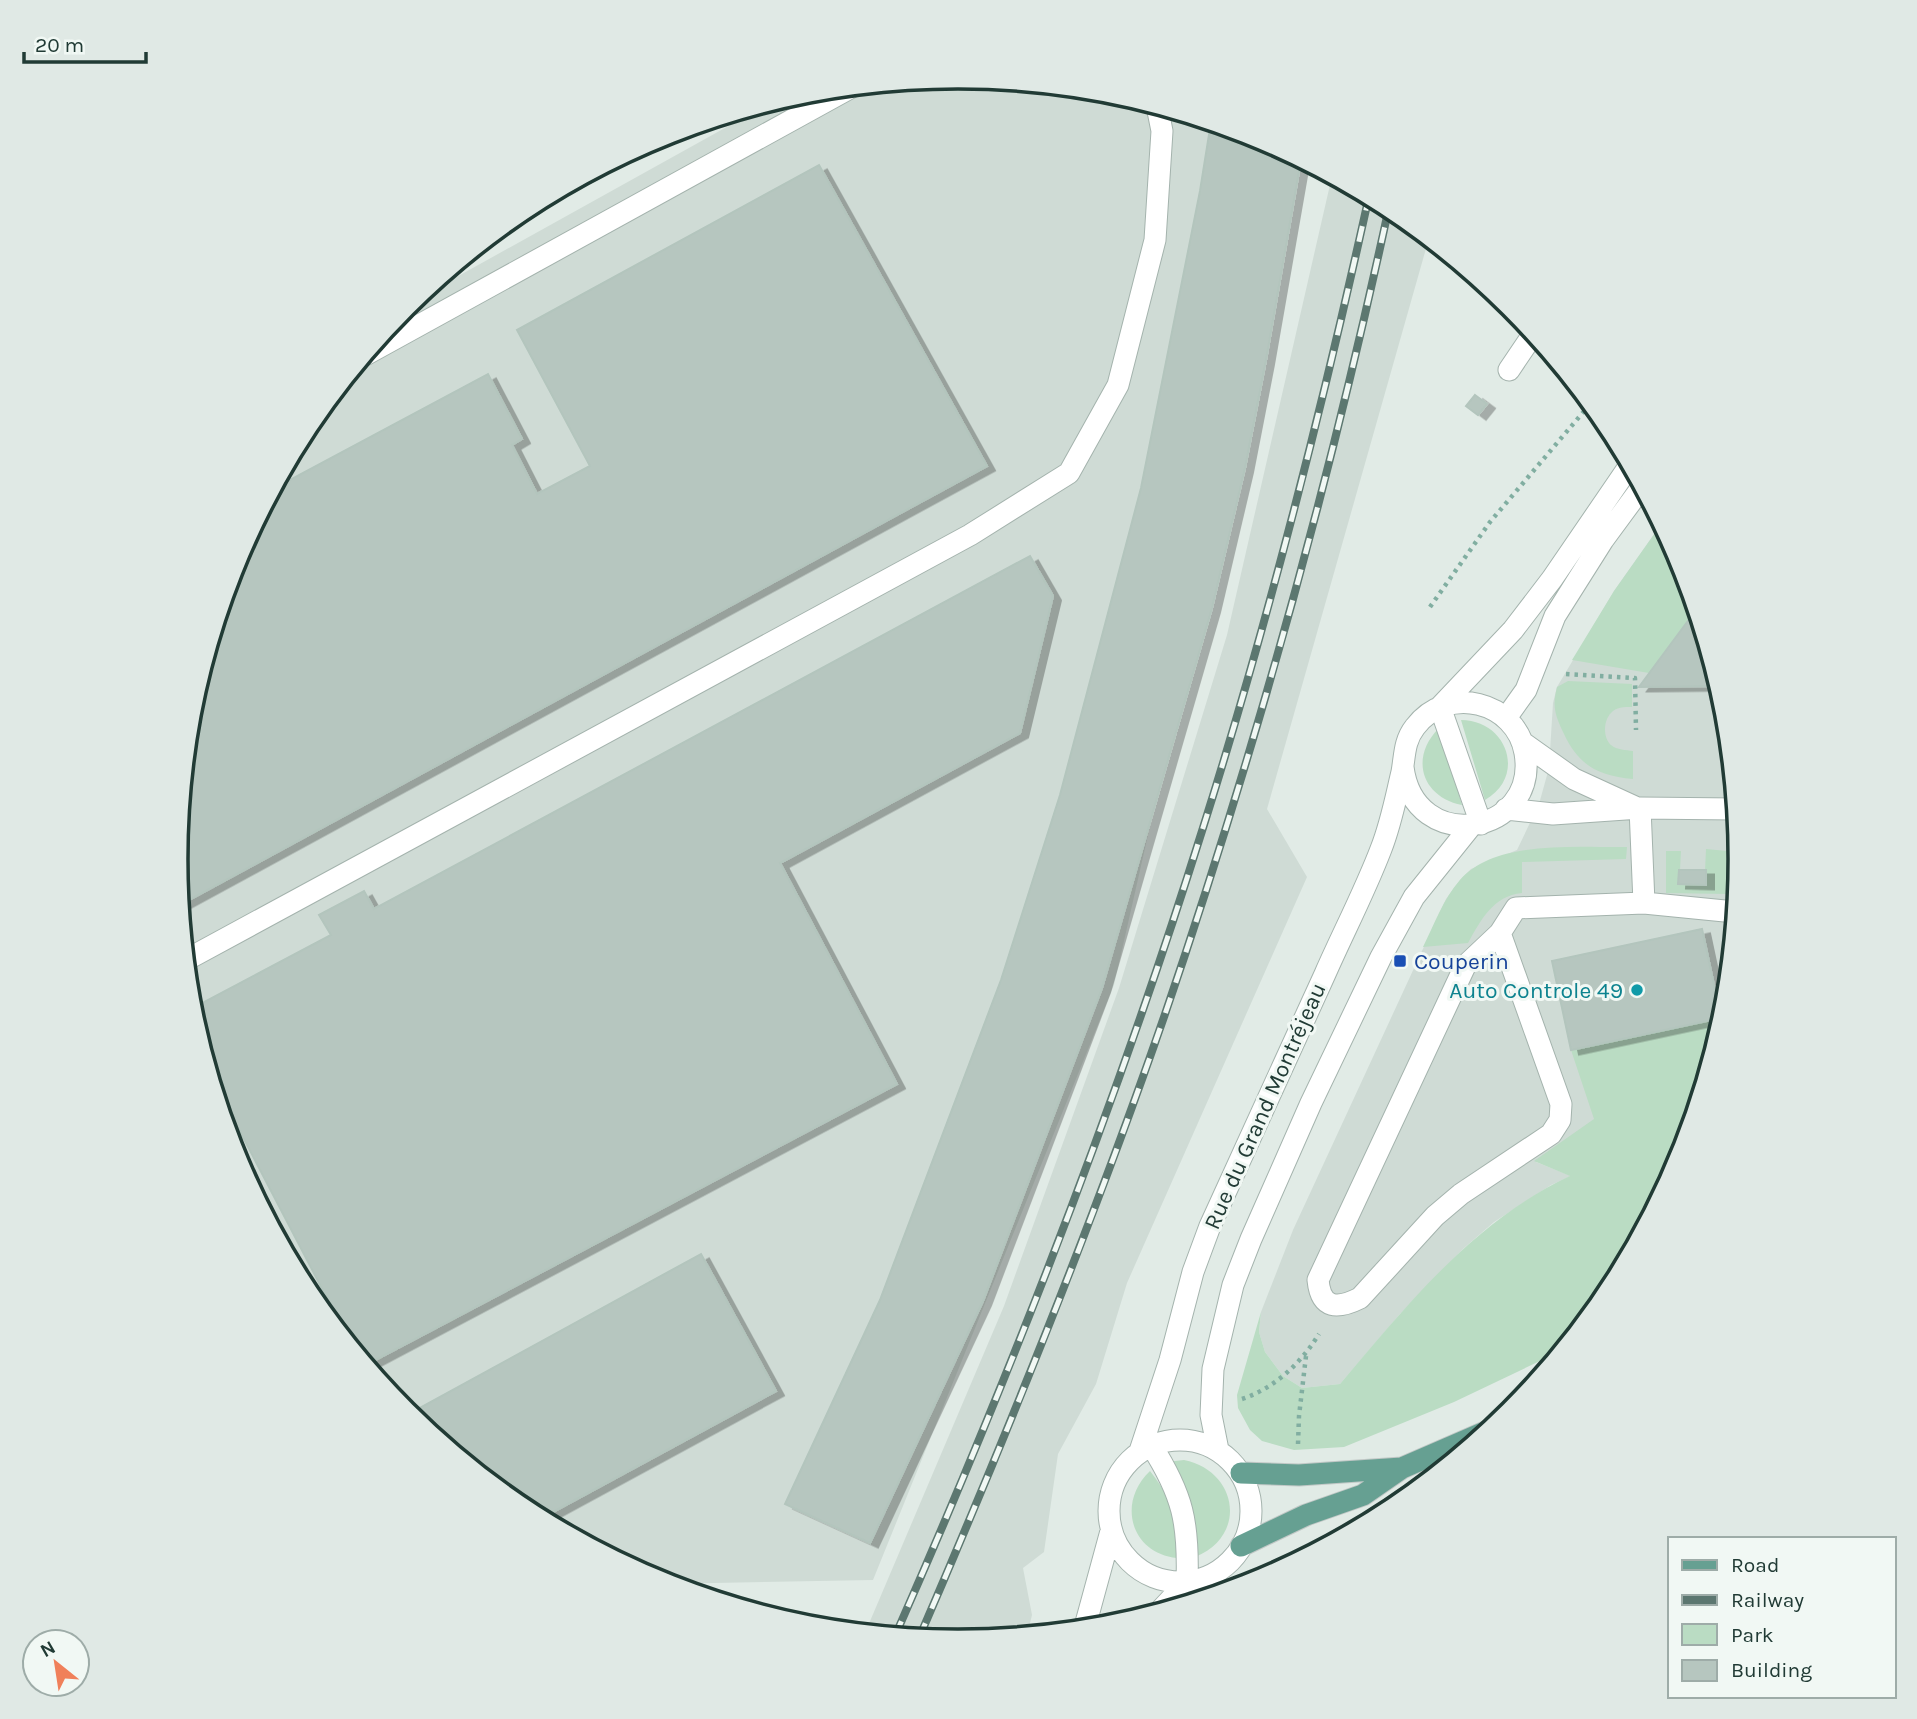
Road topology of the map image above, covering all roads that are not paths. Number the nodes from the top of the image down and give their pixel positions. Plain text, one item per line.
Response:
1 (826, 101) edge
2 (1159, 115) edge
3 (388, 342) edge
4 (1528, 342) edge
5 (1509, 370) dead end
6 (1625, 472) edge
7 (1637, 495) edge
8 (1440, 707) junction
9 (1506, 718) junction
10 (1522, 742) junction
11 (1403, 767) junction
12 (1640, 808) junction
13 (1727, 808) edge
14 (1506, 809) junction
15 (1476, 825) junction
16 (1644, 903) junction
17 (1727, 911) edge
18 (1500, 933) junction
19 (195, 955) edge
20 (1463, 1442) edge
21 (1146, 1448) junction
22 (1218, 1450) junction
23 (1402, 1468) junction
24 (1241, 1473) junction
25 (1111, 1531) junction
26 (1241, 1546) junction
27 (1187, 1582) junction
28 (1170, 1600) edge
29 (1087, 1618) edge

1 - 3 street
2 - 19 street
4 - 5 street
6 - 8 street, Rue du Grand Montréjeau
7 - 9 street
8 - 9 street
8 - 11 street, Rue du Grand Montréjeau
8 - 15 street
9 - 10 street, Rue du Grand Montréjeau
10 - 12 street
10 - 14 street, Rue du Grand Montréjeau
11 - 15 street
11 - 21 street, Rue du Grand Montréjeau
12 - 13 street
12 - 14 street
12 - 16 street
14 - 15 street, Rue du Grand Montréjeau
15 - 22 street, Rue du Grand Montréjeau
16 - 17 street
16 - 18 street
18 - 18 street
20 - 23 main road
21 - 22 street
21 - 25 street, Rue du Grand Montréjeau
21 - 27 street
22 - 24 street
23 - 24 main road
23 - 26 main road
24 - 26 street
25 - 27 street
25 - 29 street, Rue du Grand Montréjeau
26 - 27 street
27 - 28 street

